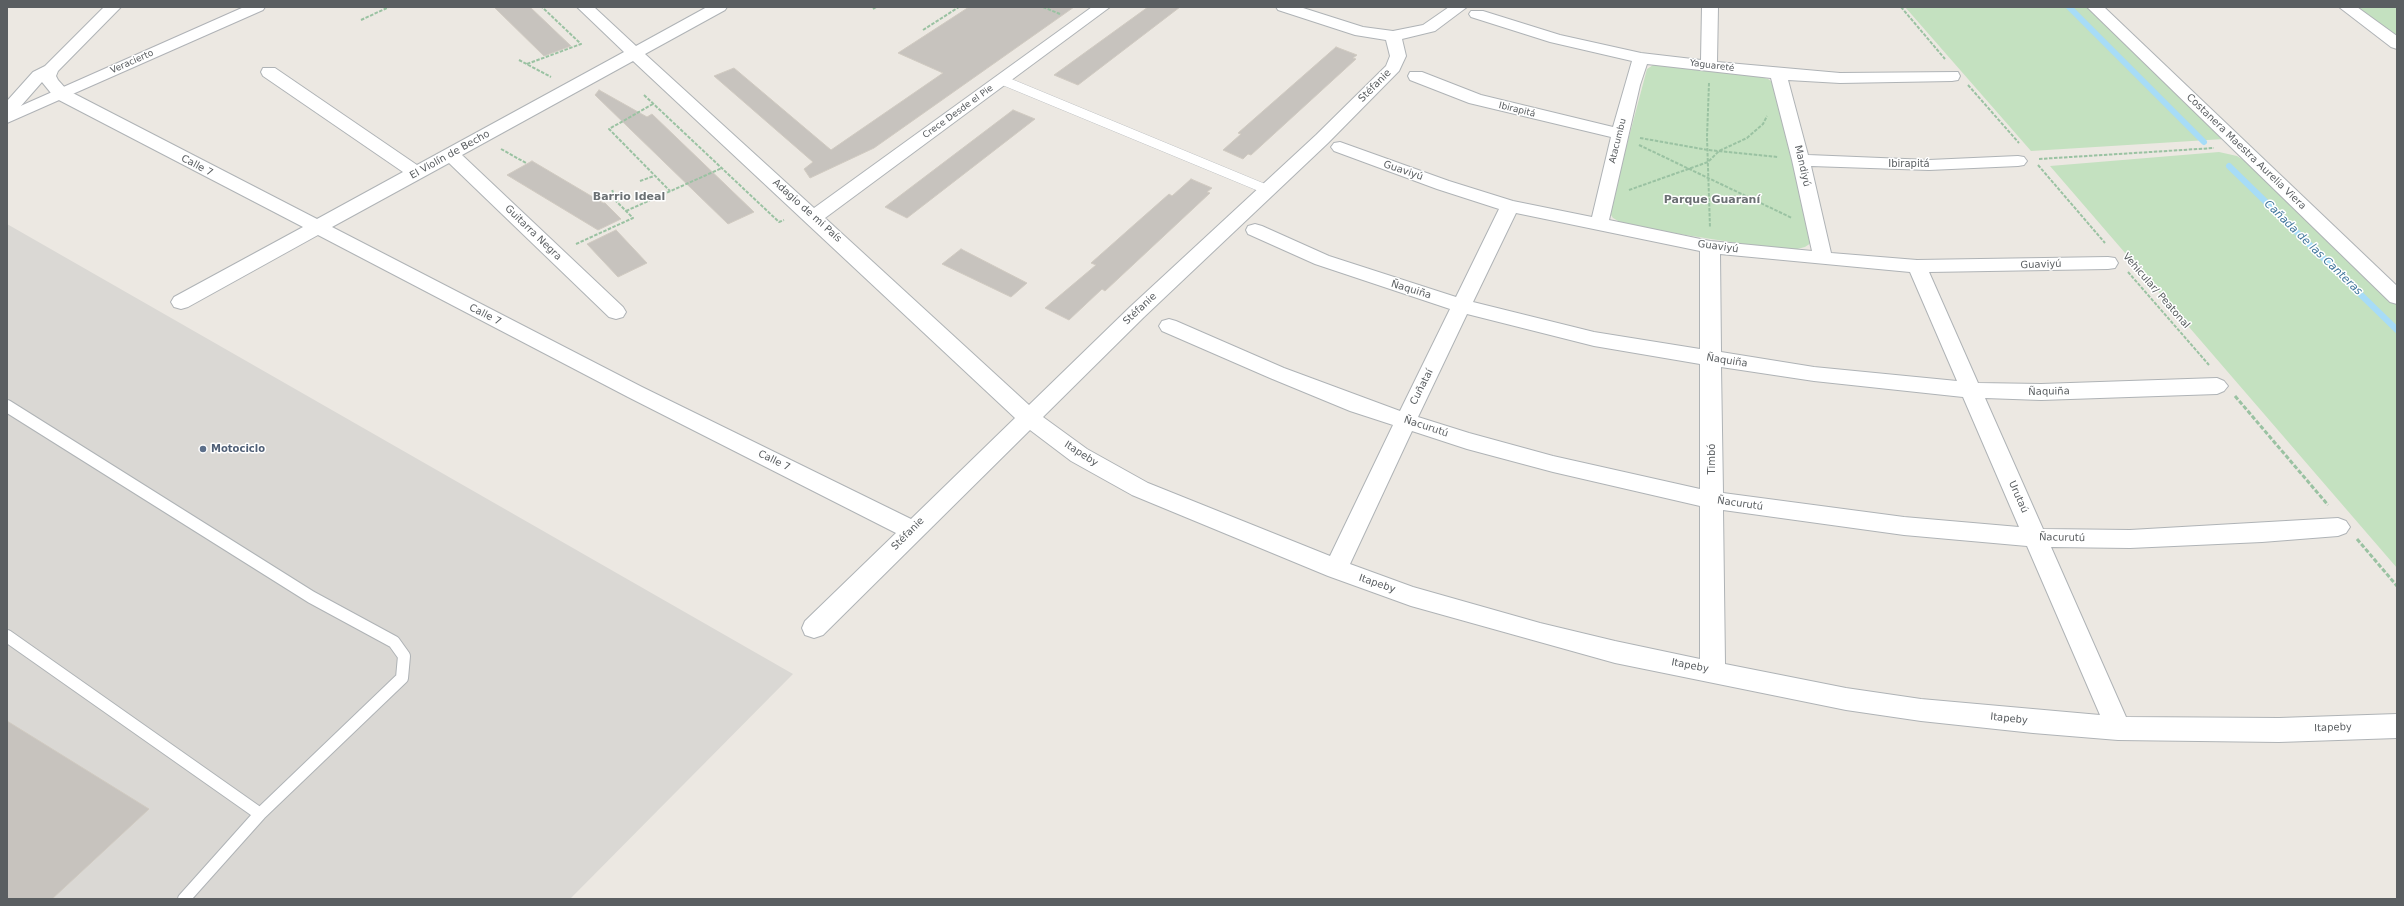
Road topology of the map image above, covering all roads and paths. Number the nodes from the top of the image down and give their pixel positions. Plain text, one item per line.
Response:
1 (113, 7) edge
2 (258, 7) edge
3 (389, 7) edge
4 (542, 7) edge
5 (585, 7) edge
6 (718, 7) edge
7 (876, 7) edge
8 (959, 7) edge
9 (1102, 7) edge
10 (1284, 7) edge
11 (1459, 7) edge
12 (1710, 7) edge
13 (1901, 7) edge
14 (2095, 7) edge
15 (2347, 7) edge
16 (872, 9) dead end
17 (1477, 14) dead end
18 (361, 20) dead end
19 (923, 30) dead end
20 (1393, 36) junction
21 (2397, 44) edge
22 (635, 53) junction
23 (1641, 58) junction
24 (527, 64) dead end
25 (1709, 66) junction
26 (51, 68) junction
27 (270, 72) dead end
28 (1778, 74) junction
29 (1956, 74) junction
30 (1416, 76) dead end
31 (1002, 80) junction
32 (61, 94) junction
33 (644, 95) dead end
34 (653, 104) junction
35 (1787, 106) junction
36 (7, 111) edge
37 (7, 118) edge
38 (1620, 134) junction
39 (481, 138) junction
40 (1340, 147) dead end
41 (2240, 147) junction
42 (1708, 150) junction
43 (1718, 151) junction
44 (450, 154) junction
45 (2025, 156) junction
46 (1800, 160) junction
47 (1708, 162) junction
48 (526, 163) dead end
49 (722, 168) junction
50 (1688, 169) junction
51 (416, 173) junction
52 (654, 176) junction
53 (1709, 179) junction
54 (640, 182) dead end
55 (612, 189) dead end
56 (1268, 190) junction
57 (670, 191) junction
58 (1510, 206) junction
59 (626, 211) junction
60 (810, 214) junction
61 (1600, 218) junction
62 (316, 228) junction
63 (1255, 230) dead end
64 (1818, 237) junction
65 (2105, 244) dead end
66 (574, 245) dead end
67 (1710, 246) junction
68 (1823, 259) junction
69 (1918, 266) junction
70 (2117, 266) joint
71 (2397, 298) edge
72 (181, 302) dead end
73 (1461, 306) junction
74 (616, 312) dead end
75 (1169, 326) dead end
76 (1711, 358) junction
77 (2220, 382) junction
78 (1972, 390) junction
79 (7, 406) edge
80 (1028, 417) junction
81 (1406, 421) junction
82 (1712, 500) junction
83 (2342, 525) junction
84 (912, 530) junction
85 (2036, 538) junction
86 (1336, 569) junction
87 (2397, 586) edge
88 (814, 628) dead end
89 (7, 636) edge
90 (1713, 671) junction
91 (2397, 726) edge
92 (2118, 728) junction
93 (260, 814) junction
94 (184, 899) edge

1 - 26 street
2 - 32 street, Veracierto
3 - 18 path
4 - 24 path
5 - 22 street, Adagio de mi País
6 - 22 street, El Violín de Becho
7 - 16 path
8 - 19 path
9 - 31 street, Crece Desde el Pie
10 - 20 street
11 - 20 street
12 - 25 street
13 - 29 path
14 - 41 street, Costanera Maestra Aurelia Viera
15 - 21 street
17 - 23 street, Yaguareté
20 - 56 street, Stéfanie
22 - 39 street, El Violín de Becho
22 - 60 street, Adagio de mi País
23 - 25 street, Yaguareté
23 - 38 street, Atacumbu
25 - 28 street, Yaguareté
25 - 42 path
26 - 32 street
26 - 36 street
27 - 51 street
28 - 29 street, Yaguareté
28 - 35 street, Mandiyú
29 - 45 path
30 - 38 street, Ibirapitá
31 - 56 lane
31 - 60 street, Crece Desde el Pie
32 - 37 street, Veracierto
32 - 62 street, Calle 7
33 - 34 path
34 - 49 path
34 - 52 path
35 - 43 path
35 - 46 street, Mandiyú
38 - 42 path
38 - 50 path
38 - 61 street, Atacumbu
39 - 44 street, El Violín de Becho
39 - 48 path
40 - 58 street, Guaviyú
41 - 45 path
41 - 71 street, Costanera Maestra Aurelia Viera
42 - 43 path
42 - 47 path
43 - 46 path
43 - 47 path
44 - 51 street, El Violín de Becho
44 - 74 street, Guitarra Negra
45 - 46 street, Ibirapitá
45 - 65 path
46 - 64 street, Mandiyú
47 - 50 path
47 - 53 path
49 - 57 path
49 - 60 path
50 - 53 path
50 - 61 path
51 - 62 street, El Violín de Becho
52 - 54 path
52 - 57 path
53 - 64 path
53 - 67 path
55 - 59 path
56 - 80 street, Stéfanie
57 - 59 path
58 - 61 street, Guaviyú
58 - 73 street, Cuñataí
59 - 66 path
60 - 80 street, Adagio de mi País
61 - 67 street, Guaviyú
62 - 72 street, El Violín de Becho
62 - 84 street, Calle 7
63 - 73 street, Ñaquiña
64 - 68 street, Mandiyú
67 - 68 street, Guaviyú
67 - 76 street, Timbó
68 - 69 street, Guaviyú
69 - 70 street, Guaviyú
69 - 78 street, Urutaú
70 - 77 path, Vehicular/ Peatonal
73 - 76 street, Ñaquiña
73 - 81 street, Cuñataí
75 - 81 street, Ñacurutú
76 - 78 street, Ñaquiña
76 - 82 street, Timbó
77 - 78 street, Ñaquiña
77 - 83 path, Vehicular/ Peatonal
78 - 85 street, Urutaú
79 - 93 lane
80 - 84 street, Stéfanie
80 - 86 street, Itapeby
81 - 82 street, Ñacurutú
81 - 86 street, Cuñataí
82 - 85 street, Ñacurutú
82 - 90 street, Timbó
83 - 85 street, Ñacurutú
83 - 87 path, Vehicular/ Peatonal
84 - 88 street, Stéfanie
85 - 92 street, Urutaú
86 - 90 street, Itapeby
89 - 93 lane
90 - 92 street, Itapeby
91 - 92 street, Itapeby
93 - 94 lane

